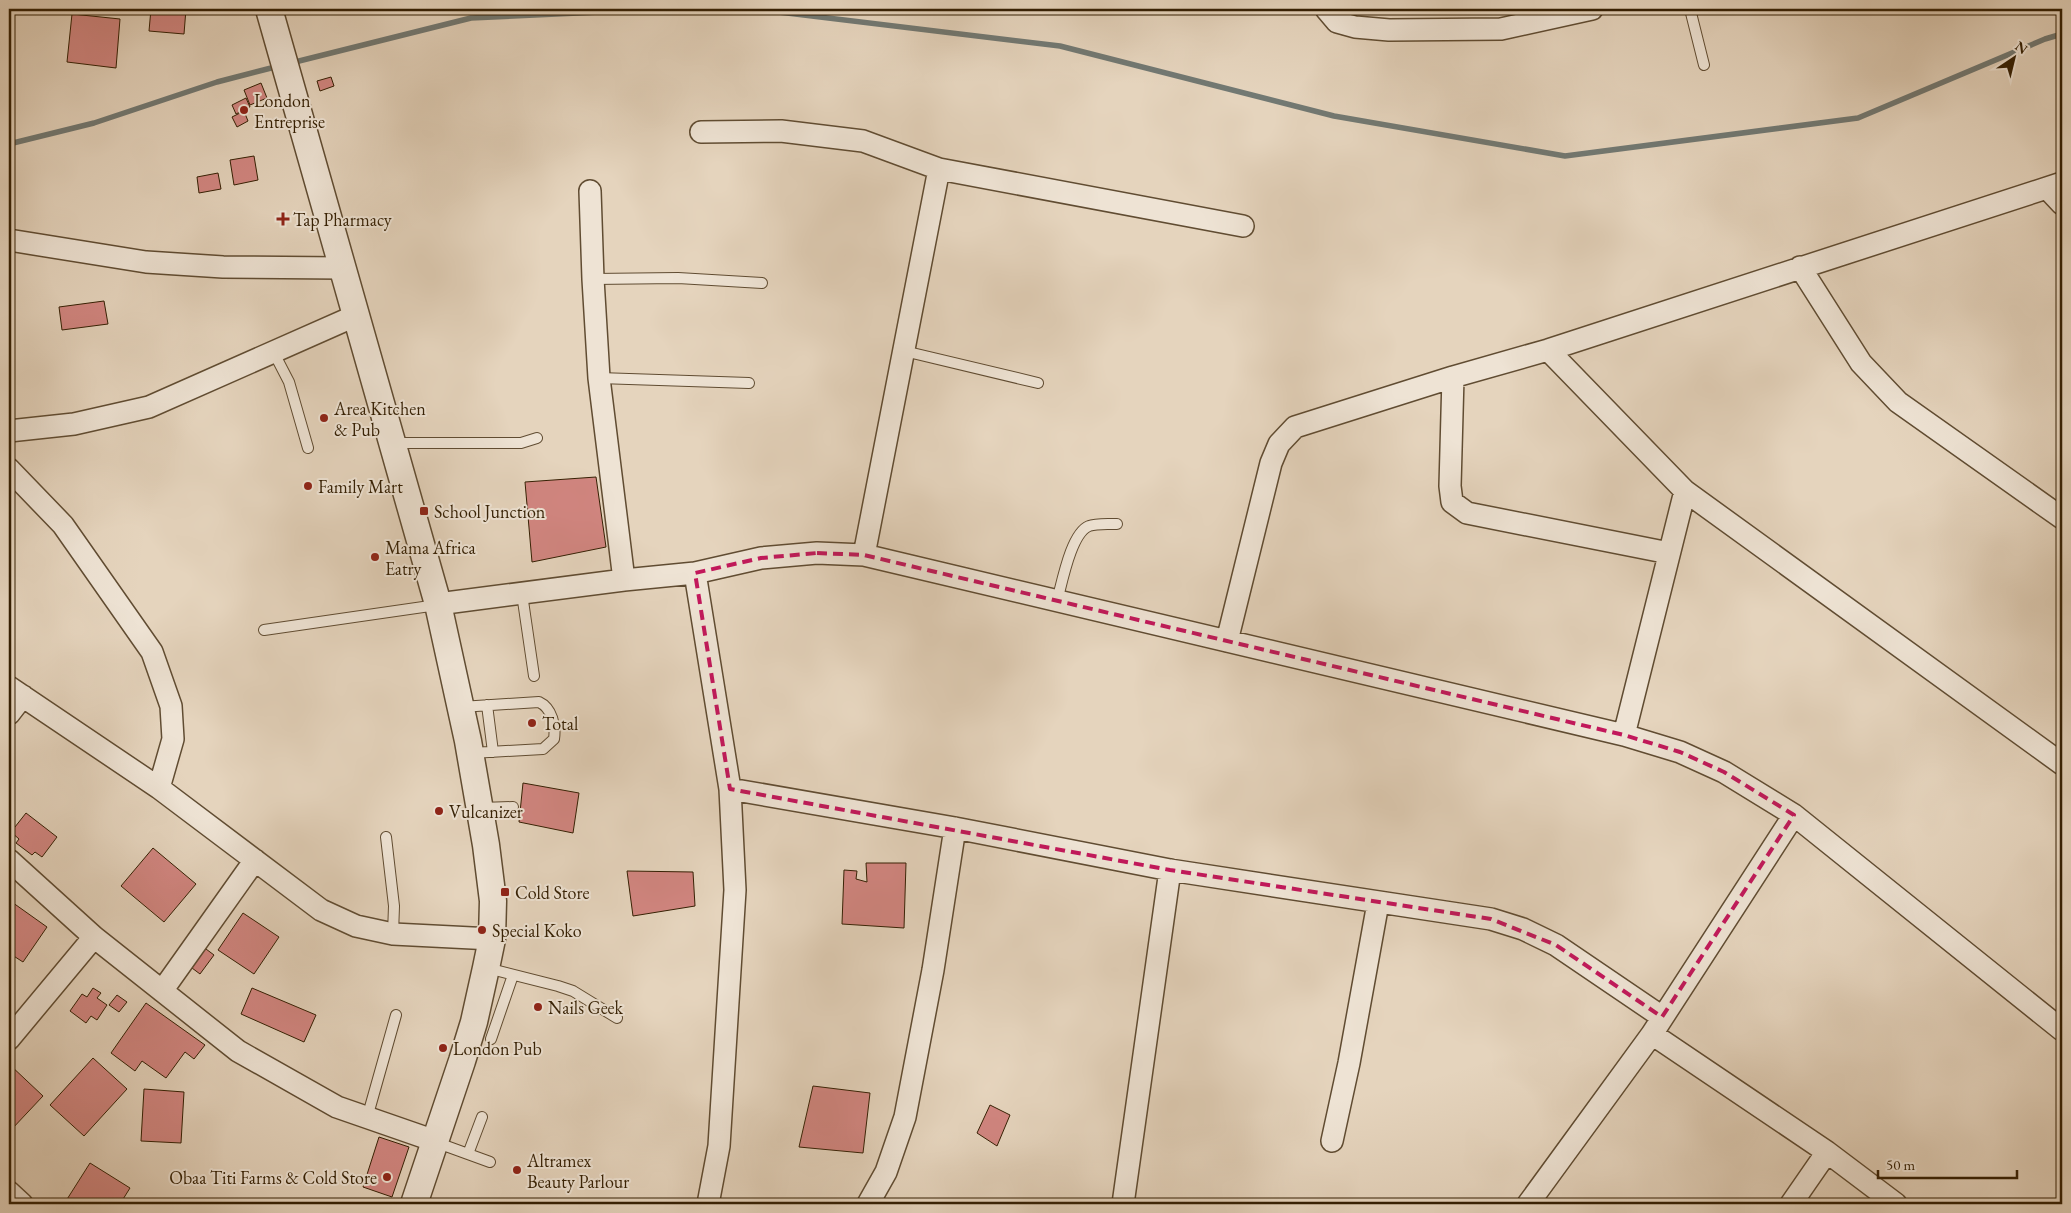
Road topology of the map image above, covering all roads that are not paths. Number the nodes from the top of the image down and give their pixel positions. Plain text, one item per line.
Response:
1 (1326, 9) edge
2 (1592, 9) edge
3 (1690, 9) edge
4 (272, 19) edge
5 (1704, 65) dead end
6 (701, 132) dead end
7 (939, 169) junction
8 (2055, 186) edge
9 (590, 190) dead end
10 (2062, 204) edge
11 (1243, 226) dead end
12 (9, 240) edge
13 (1800, 267) junction
14 (342, 268) junction
15 (592, 279) junction
16 (762, 283) dead end
17 (357, 315) junction
18 (1548, 350) junction
19 (904, 351) junction
20 (274, 353) junction
21 (1453, 377) junction
22 (599, 378) junction
23 (1038, 383) dead end
24 (749, 384) dead end
25 (9, 431) edge
26 (537, 438) dead end
27 (393, 443) junction
28 (308, 448) dead end
29 (9, 469) edge
30 (1685, 491) junction
31 (2062, 518) edge
32 (1116, 524) dead end
33 (1669, 553) junction
34 (864, 555) junction
35 (696, 573) junction
36 (624, 580) junction
37 (522, 594) junction
38 (1057, 600) junction
39 (438, 604) junction
40 (264, 630) dead end
41 (1227, 641) junction
42 (534, 676) dead end
43 (16, 692) edge
44 (487, 705) junction
45 (460, 707) junction
46 (9, 714) edge
47 (1624, 735) junction
48 (482, 752) junction
49 (2062, 764) edge
50 (159, 788) junction
51 (730, 789) junction
52 (513, 807) dead end
53 (481, 808) junction
54 (1794, 815) junction
55 (954, 828) junction
56 (386, 837) dead end
57 (9, 860) edge
58 (255, 860) junction
59 (1170, 870) junction
60 (1378, 903) junction
61 (394, 934) junction
62 (94, 937) junction
63 (492, 939) junction
64 (486, 968) junction
65 (512, 975) junction
66 (162, 991) junction
67 (396, 1015) dead end
68 (618, 1018) dead end
69 (1657, 1025) junction
70 (2062, 1030) edge
71 (9, 1039) edge
72 (491, 1039) dead end
73 (482, 1117) dead end
74 (367, 1118) junction
75 (1332, 1141) dead end
76 (435, 1142) junction
77 (1827, 1152) junction
78 (468, 1154) junction
79 (490, 1162) dead end
80 (9, 1192) edge
81 (22, 1204) edge
82 (414, 1204) edge
83 (708, 1204) edge
84 (868, 1204) edge
85 (1123, 1204) edge
86 (1528, 1204) edge
87 (1791, 1204) edge
88 (1896, 1204) edge

1 - 2 street
3 - 5 lane
4 - 14 street
6 - 7 street
7 - 11 street
7 - 19 street
8 - 10 street
8 - 13 street
9 - 15 street
12 - 14 street
13 - 18 street
13 - 31 street
14 - 17 street
15 - 16 lane
15 - 22 street
17 - 20 street
17 - 27 street
18 - 21 street
18 - 30 street
19 - 23 lane
19 - 34 street
20 - 25 street
20 - 28 lane
21 - 33 street
21 - 41 street
22 - 24 lane
22 - 36 street
26 - 27 lane
27 - 39 street
29 - 50 street
30 - 33 street
30 - 49 street
32 - 38 lane
33 - 47 street
34 - 35 street
34 - 38 street
35 - 36 street
35 - 51 street
36 - 37 street
37 - 39 street
37 - 42 lane
38 - 41 street
39 - 40 lane
39 - 45 street
41 - 47 street
43 - 46 street
43 - 50 street
44 - 45 lane
44 - 48 lane
44 - 48 lane
45 - 48 street
47 - 54 street
48 - 53 street
50 - 58 street
51 - 55 street
51 - 83 street
52 - 53 lane
53 - 63 street
54 - 69 street
54 - 70 street
55 - 59 street
55 - 84 street
56 - 61 lane
57 - 62 street
58 - 61 street
58 - 66 street
59 - 60 street
59 - 85 street
60 - 69 street
60 - 75 street
61 - 63 street
62 - 66 street
62 - 71 street
63 - 64 street
64 - 65 lane
64 - 76 street
65 - 68 lane
65 - 72 lane
66 - 74 street
67 - 74 lane
69 - 77 street
69 - 86 street
73 - 78 lane
74 - 76 street
76 - 78 lane
76 - 82 street
77 - 87 street
77 - 88 street
78 - 79 lane
80 - 81 street

